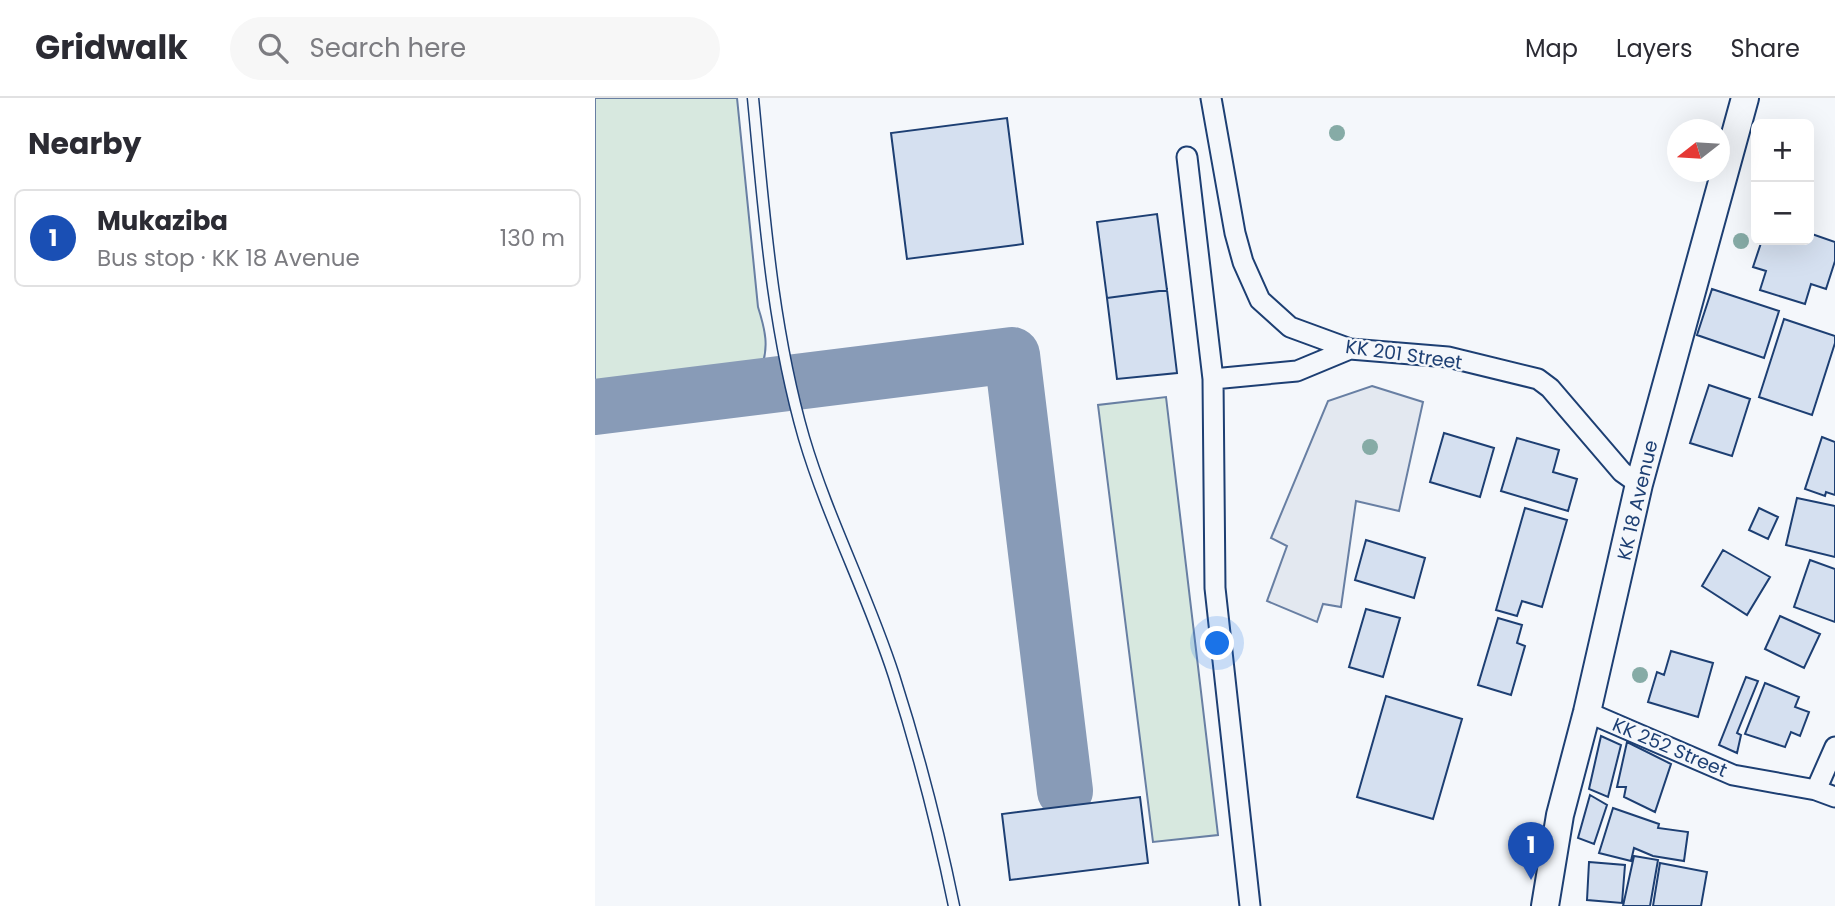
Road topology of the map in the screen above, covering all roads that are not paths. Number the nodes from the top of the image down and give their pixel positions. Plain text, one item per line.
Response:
1 (753, 98) edge
2 (1211, 98) edge
3 (1745, 98) edge
4 (1187, 157) dead end
5 (1350, 349) junction
6 (1213, 379) junction
7 (1639, 484) junction
8 (1587, 712) junction
9 (1835, 747) edge
10 (1816, 790) junction
11 (1835, 797) edge
12 (954, 906) edge
13 (1250, 906) edge
14 (1545, 906) edge

1 - 12 lane
2 - 5 street, KK 201 Street
3 - 7 main road, KK 18 Avenue
4 - 6 street
5 - 6 street
5 - 7 street, KK 201 Street
6 - 13 street
7 - 8 main road, KK 18 Avenue
8 - 10 street, KK 252 Street
8 - 14 main road, KK 18 Avenue
9 - 10 street
10 - 11 street, KK 252 Street

